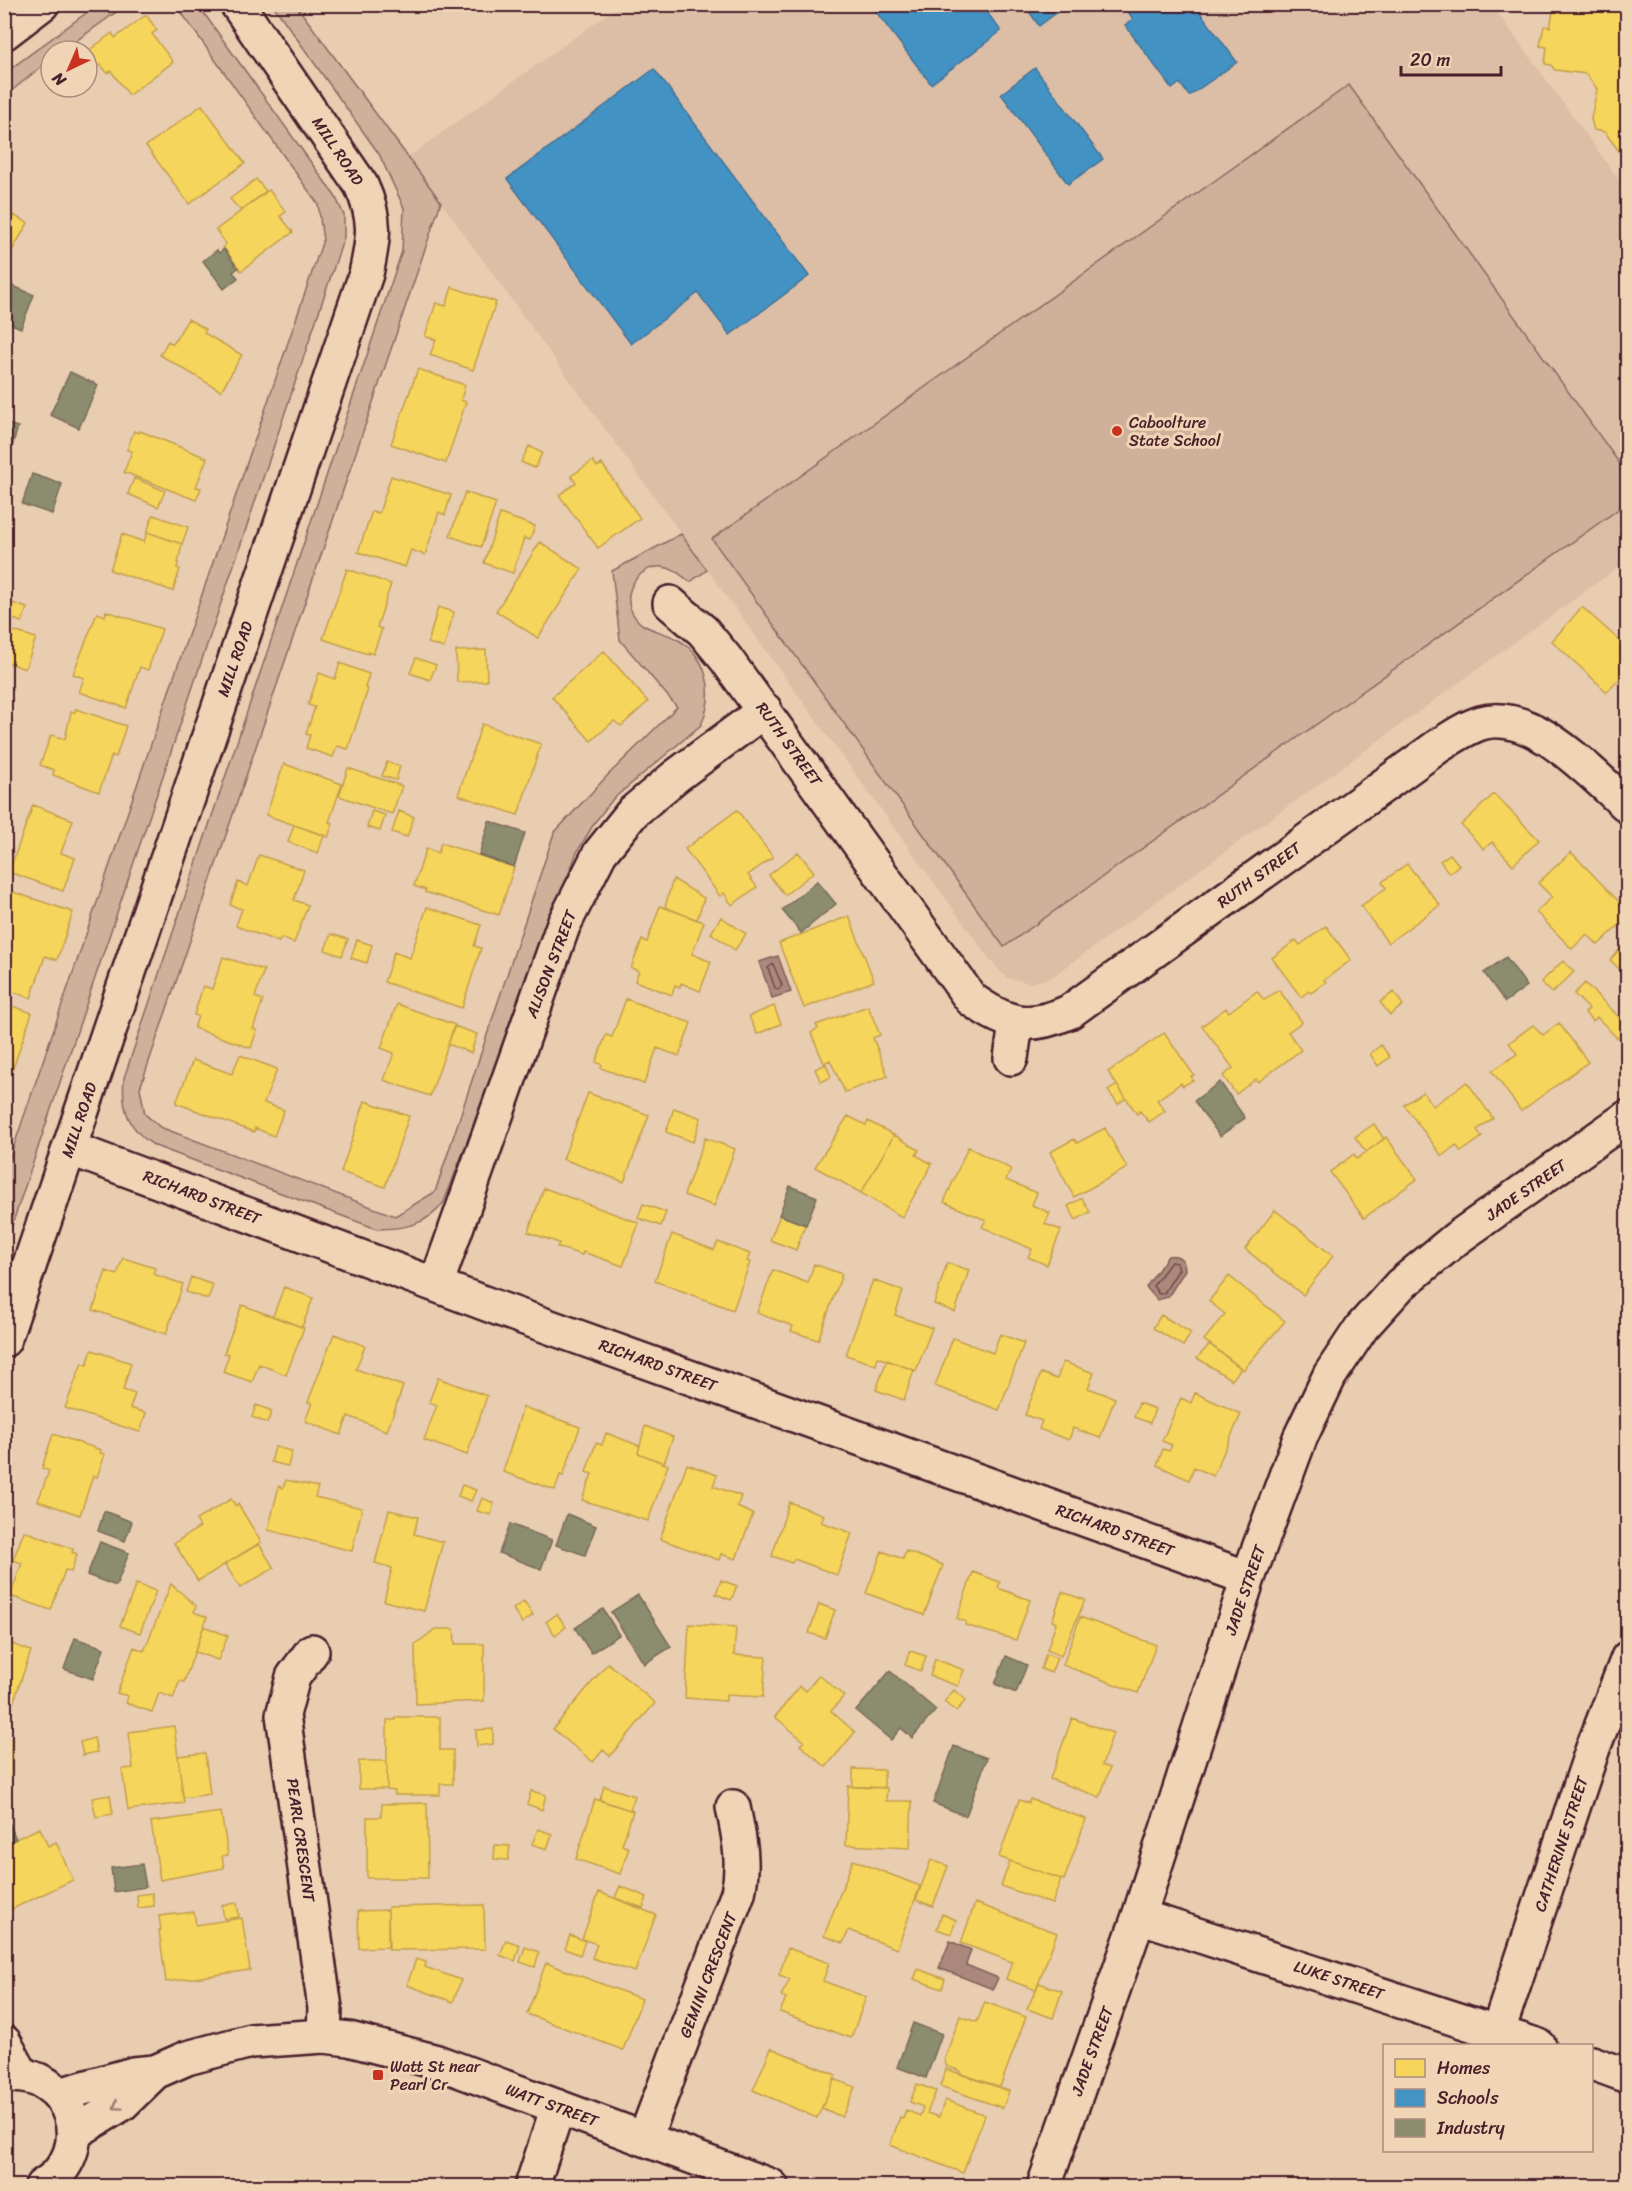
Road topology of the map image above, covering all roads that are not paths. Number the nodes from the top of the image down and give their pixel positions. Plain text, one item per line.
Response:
1 (42, 4) edge
2 (237, 4) edge
3 (4, 33) edge
4 (670, 603) dead end
5 (765, 710) junction
6 (1628, 806) edge
7 (1016, 1024) junction
8 (1011, 1058) dead end
9 (1628, 1117) edge
10 (69, 1148) junction
11 (436, 1285) junction
12 (4, 1340) edge
13 (1248, 1578) junction
14 (312, 1652) dead end
15 (1628, 1658) edge
16 (733, 1807) dead end
17 (1139, 1916) junction
18 (1498, 2031) junction
19 (324, 2036) junction
20 (4, 2042) edge
21 (1534, 2044) edge
22 (1593, 2063) edge
23 (155, 2072) junction
24 (13, 2075) edge
25 (1628, 2076) edge
26 (59, 2095) junction
27 (558, 2107) junction
28 (74, 2133) junction
29 (645, 2138) junction
30 (56, 2182) edge
31 (532, 2187) edge
32 (771, 2187) edge
33 (1044, 2187) edge

1 - 3 street
2 - 10 street, MILL ROAD
4 - 5 street, RUTH STREET
5 - 7 street, RUTH STREET
5 - 11 street, ALISON STREET
6 - 7 street, RUTH STREET
7 - 8 street
9 - 13 street, JADE STREET
10 - 11 street, RICHARD STREET
10 - 12 street, MILL ROAD
11 - 13 street, RICHARD STREET
13 - 17 street, JADE STREET
14 - 19 street, PEARL CRESCENT
15 - 18 street, CATHERINE STREET
16 - 29 street, GEMINI CRESCENT
17 - 18 street, LUKE STREET
17 - 33 street, JADE STREET
18 - 21 street, LUKE STREET
19 - 23 street, WATT STREET
19 - 27 street, WATT STREET
20 - 24 street
22 - 25 street
23 - 26 street, WATT STREET
23 -> 28 street, WATT STREET
24 - 26 street
26 - 28 street
27 - 29 street, WATT STREET
27 - 31 street
28 - 30 street
29 - 32 street, WATT STREET

